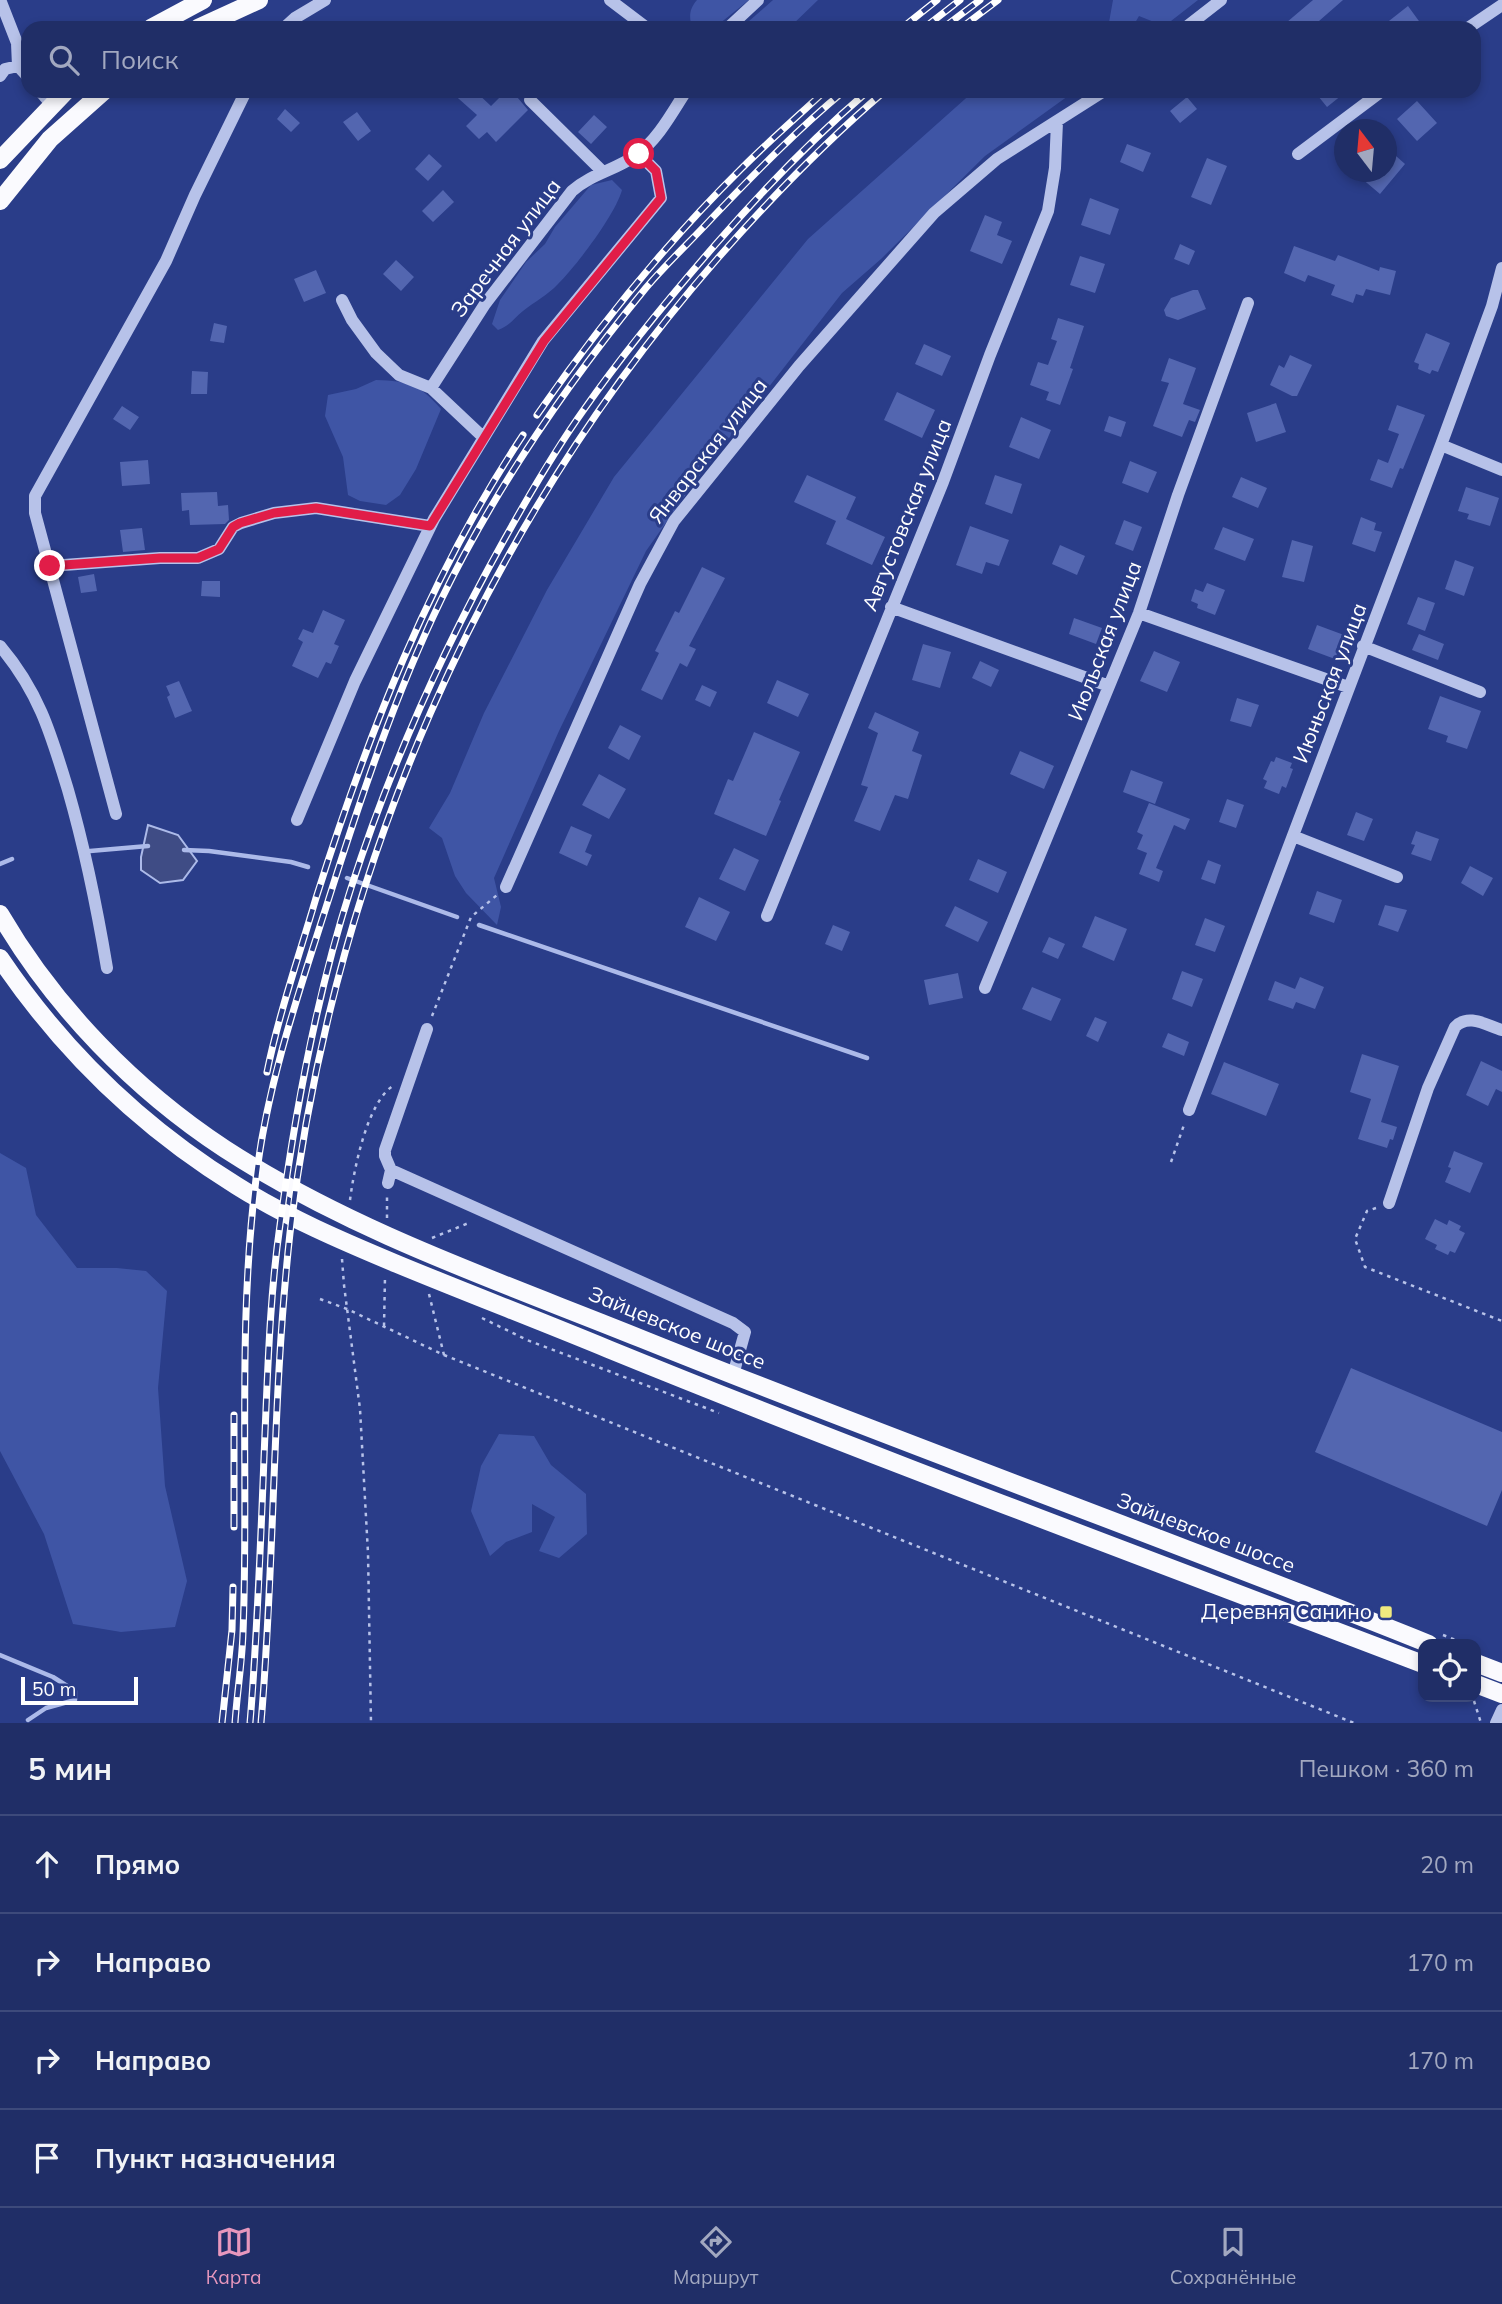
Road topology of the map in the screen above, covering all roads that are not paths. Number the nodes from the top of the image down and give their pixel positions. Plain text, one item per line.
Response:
1 (203, 0) edge
2 (259, 0) edge
3 (326, 0) edge
4 (610, 0) edge
5 (758, 0) edge
6 (1221, 0) edge
7 (1, 2) edge
8 (1502, 5) edge
9 (164, 21) edge
10 (213, 21) edge
11 (292, 21) edge
12 (638, 21) edge
13 (736, 21) edge
14 (1194, 21) edge
15 (1478, 21) edge
16 (19, 66) junction
17 (21, 68) edge
18 (0, 76) edge
19 (46, 98) edge
20 (96, 98) edge
21 (243, 98) edge
22 (681, 98) edge
23 (1093, 98) edge
24 (1373, 98) edge
25 (530, 100) dead end
26 (1056, 122) junction
27 (639, 154) junction
28 (1298, 154) dead end
29 (0, 160) edge
30 (603, 172) junction
31 (0, 201) edge
32 (1502, 268) edge
33 (342, 300) dead end
34 (1248, 303) dead end
35 (431, 388) junction
36 (483, 437) junction
37 (1441, 445) junction
38 (1502, 470) edge
39 (430, 526) junction
40 (50, 566) junction
41 (891, 607) junction
42 (1139, 614) junction
43 (0, 646) edge
44 (1363, 646) junction
45 (1110, 686) junction
46 (1348, 687) junction
47 (1480, 692) dead end
48 (116, 814) dead end
49 (297, 820) dead end
50 (1293, 836) junction
51 (1397, 877) dead end
52 (506, 887) road end
53 (0, 914) edge
54 (767, 916) dead end
55 (0, 958) edge
56 (107, 968) dead end
57 (985, 988) dead end
58 (427, 1029) road end
59 (1502, 1030) edge
60 (1189, 1110) road end
61 (1389, 1203) road end
62 (733, 1375) junction
63 (1418, 1640) edge
64 (1418, 1662) edge
65 (1481, 1665) edge
66 (1502, 1673) edge
67 (1481, 1687) edge
68 (1502, 1694) edge
69 (1502, 1710) edge
70 (1496, 1723) edge

1 - 9 main road
2 - 10 main road
3 - 11 street
4 - 12 street
5 - 13 street
6 - 14 street
7 - 16 street
8 - 15 street
16 - 17 street
16 - 18 street
19 - 29 main road
20 - 31 main road
21 - 40 street
22 - 27 street, Заречная улица
23 - 26 street, Январская улица
24 - 28 street
25 - 30 street
26 - 41 street, Августовская улица
26 - 52 street, Январская улица
27 - 30 street, Заречная улица
27 - 36 street
30 - 35 street, Заречная улица
32 - 37 street, Июньская улица
33 - 35 street
34 - 42 street, Июльская улица
35 - 36 street
36 - 39 street
37 - 38 street
37 - 44 street, Июньская улица
39 - 40 street
39 - 49 street
40 - 48 street
41 - 45 street
41 - 54 street, Августовская улица
42 - 45 street, Июльская улица
42 - 46 street
43 - 56 street
44 - 46 street, Июньская улица
44 - 47 street
45 - 57 street, Июльская улица
46 - 50 street, Июньская улица
50 - 51 street
50 - 60 street, Июньская улица
53 - 62 main road, Зайцевское шоссе
55 - 64 main road
58 - 62 street
59 - 61 street
62 - 63 main road, Зайцевское шоссе
65 - 66 main road
67 - 68 main road
69 - 70 street

